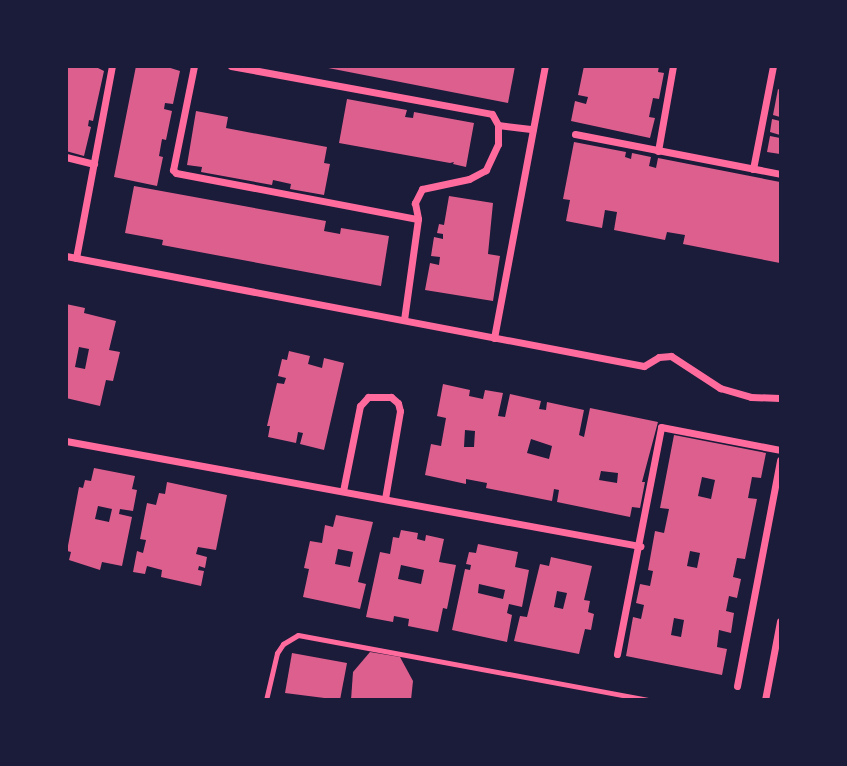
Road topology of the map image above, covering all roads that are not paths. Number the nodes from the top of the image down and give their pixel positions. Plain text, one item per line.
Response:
1 (112, 66) edge
2 (194, 66) edge
3 (231, 66) edge
4 (545, 66) edge
5 (673, 66) edge
6 (773, 66) edge
7 (498, 125) junction
8 (533, 129) junction
9 (575, 134) dead end
10 (658, 151) junction
11 (66, 157) edge
12 (94, 164) junction
13 (752, 169) junction
14 (780, 174) edge
15 (418, 219) junction
16 (66, 257) edge
17 (76, 258) junction
18 (404, 320) junction
19 (494, 338) junction
20 (780, 398) edge
21 (66, 440) edge
22 (780, 450) edge
23 (780, 460) edge
24 (343, 491) junction
25 (385, 499) junction
26 (640, 546) junction
27 (780, 621) edge
28 (617, 654) dead end
29 (737, 686) dead end
30 (266, 699) edge
31 (648, 699) edge
32 (765, 699) edge

1 - 12 street
2 - 15 street
3 - 7 street
4 - 8 street
5 - 10 street
6 - 13 street
7 - 8 street
7 - 15 street
8 - 19 street
9 - 10 street
10 - 13 street
11 - 12 street
12 - 17 street
13 - 14 street
15 - 18 street
16 - 17 street
17 - 18 street
18 - 19 street
19 - 20 street
21 - 24 street
22 - 26 street
23 - 29 street
24 - 25 street
24 - 25 street
25 - 26 street
26 - 28 street
27 - 32 street
30 - 31 lane

